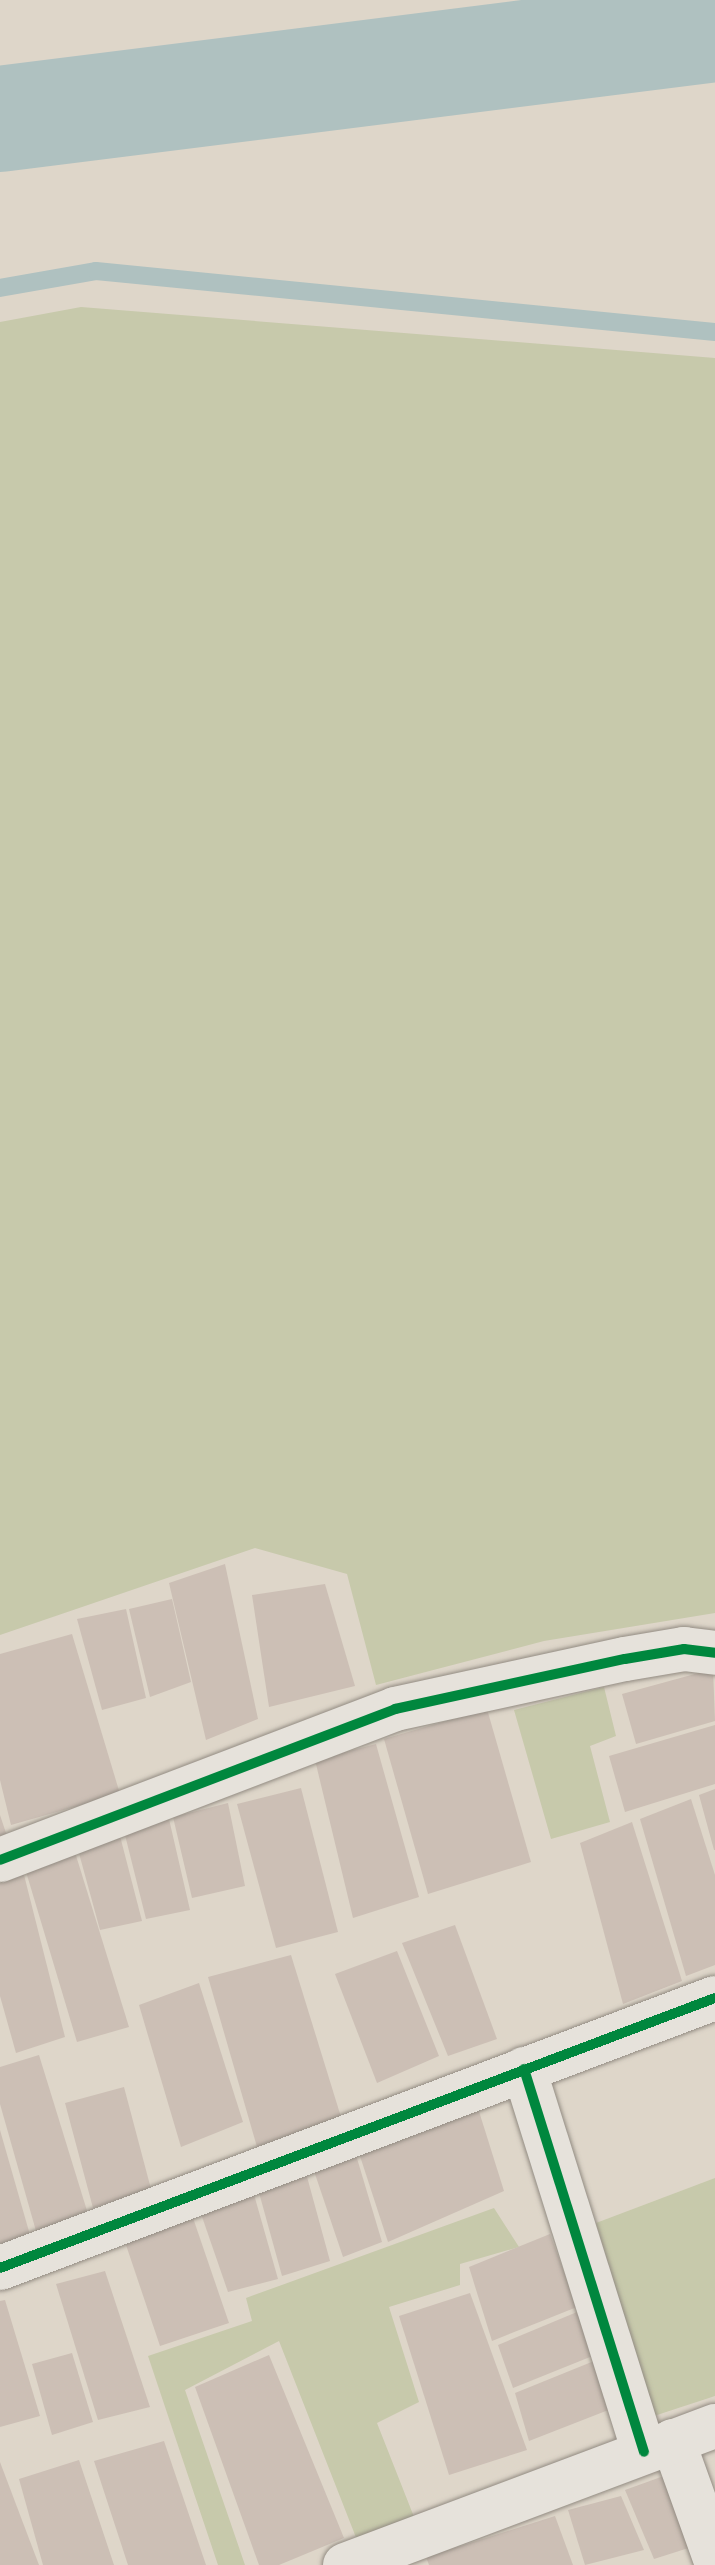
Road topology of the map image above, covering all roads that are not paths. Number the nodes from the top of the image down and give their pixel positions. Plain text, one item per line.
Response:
1 (715, 1653) edge
2 (0, 1860) edge
3 (715, 1998) edge
4 (524, 2069) junction
5 (0, 2268) edge
6 (715, 2426) edge
7 (658, 2446) junction
8 (715, 2558) edge
9 (345, 2565) edge

1 - 2 street
3 - 4 street
4 - 5 street
4 - 7 street
6 - 7 street
7 - 8 street
7 - 9 street

